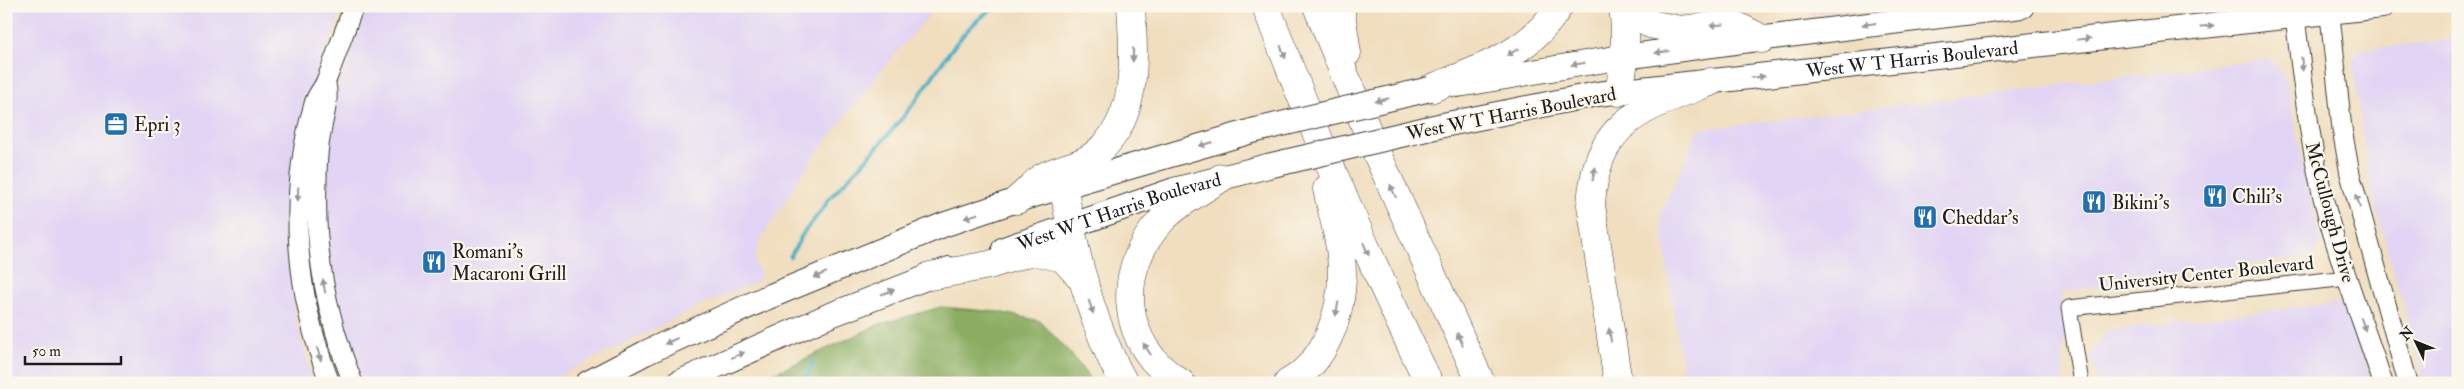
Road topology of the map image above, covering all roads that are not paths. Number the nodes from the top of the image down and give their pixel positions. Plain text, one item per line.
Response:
1 (354, 6) edge
2 (1131, 6) edge
3 (1266, 6) edge
4 (1317, 6) edge
5 (1340, 6) edge
6 (1559, 6) edge
7 (1623, 6) edge
8 (1632, 6) edge
9 (2022, 6) edge
10 (2382, 6) edge
11 (2329, 9) edge
12 (2295, 11) edge
13 (1762, 39) junction
14 (1626, 57) junction
15 (1710, 82) junction
16 (326, 83) junction
17 (1430, 89) junction
18 (1352, 92) junction
19 (1619, 92) junction
20 (1317, 141) junction
21 (1221, 178) junction
22 (1064, 188) junction
23 (1017, 200) junction
24 (1070, 226) junction
25 (930, 276) junction
26 (2348, 278) junction
27 (1084, 281) junction
28 (330, 383) edge
29 (353, 383) edge
30 (588, 383) edge
31 (678, 383) edge
32 (1124, 383) edge
33 (1181, 383) edge
34 (1288, 383) edge
35 (1429, 383) edge
36 (1481, 383) edge
37 (1618, 383) edge
38 (2081, 383) edge
39 (2384, 383) edge
40 (2408, 383) edge

1 - 16 street
2 -> 23 highway
3 -> 20 highway
4 - 18 highway
5 - 18 highway
6 -> 17 highway
7 - 14 highway
13 -> 8 highway
9 -> 13 main road, West W T Harris Boulevard
10 - 11 main road, West W T Harris Boulevard
11 - 12 main road, West W T Harris Boulevard
40 -> 11 street, McCullough Drive
15 -> 12 main road, West W T Harris Boulevard
12 -> 26 street, McCullough Drive
13 -> 14 main road, West W T Harris Boulevard
14 -> 17 main road, West W T Harris Boulevard
14 - 19 highway
15 - 19 main road, West W T Harris Boulevard
37 -> 15 highway
16 -> 28 street
29 -> 16 street
17 -> 22 main road, West W T Harris Boulevard, bridge
36 -> 18 highway
19 - 21 main road, West W T Harris Boulevard, bridge
20 -> 34 highway
20 -> 35 highway
21 - 24 main road, West W T Harris Boulevard
33 -> 21 highway
22 - 23 main road, West W T Harris Boulevard
22 - 24 highway
23 -> 30 main road, West W T Harris Boulevard
24 - 25 main road, West W T Harris Boulevard
24 - 27 highway
25 - 27 highway
31 -> 25 main road, West W T Harris Boulevard
26 - 38 street, University Center Boulevard
26 -> 39 street, McCullough Drive
27 -> 32 highway

